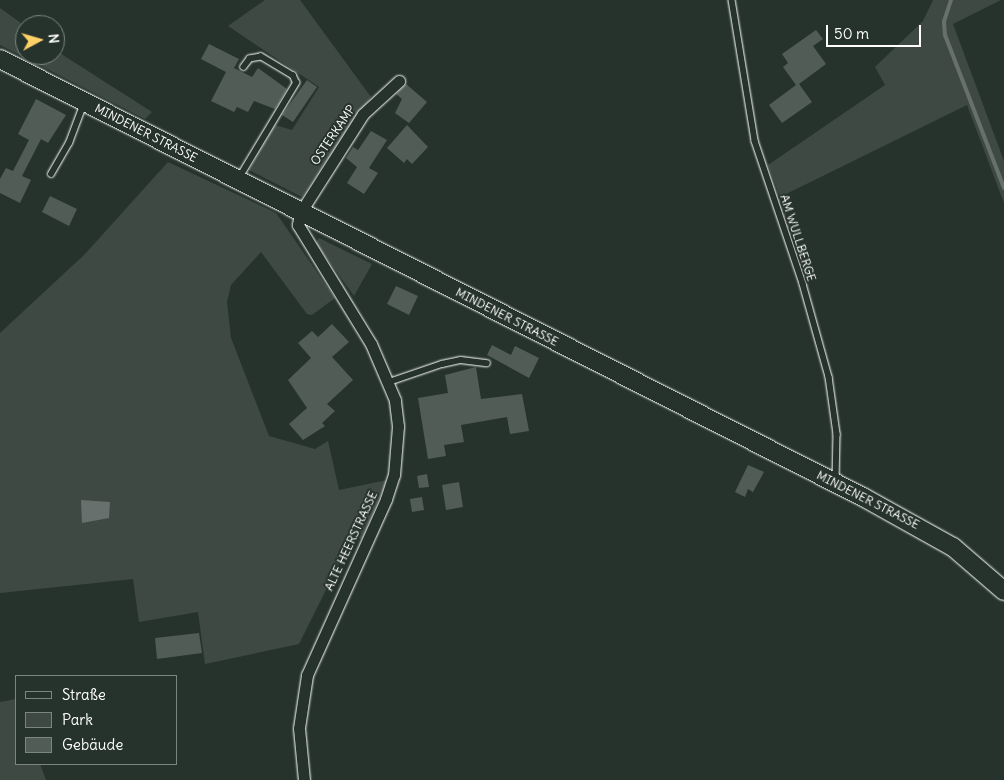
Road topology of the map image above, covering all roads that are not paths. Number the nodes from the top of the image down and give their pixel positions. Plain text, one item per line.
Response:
1 (732, 0) edge
2 (0, 59) edge
3 (244, 67) dead end
4 (399, 80) dead end
5 (85, 102) junction
6 (51, 174) dead end
7 (238, 180) junction
8 (300, 214) junction
9 (487, 363) dead end
10 (389, 382) junction
11 (836, 484) junction
12 (1004, 591) edge
13 (304, 780) edge

1 - 11 lane, AM WULLBERGE
2 - 5 main road, MINDENER STRASSE
3 - 7 lane
4 - 8 street, OSTERKAMP
5 - 6 lane
5 - 7 main road, MINDENER STRASSE
7 - 8 main road, MINDENER STRASSE
8 - 10 street, ALTE HEERSTRASSE
8 - 11 main road, MINDENER STRASSE
9 - 10 lane
10 - 13 street, ALTE HEERSTRASSE
11 - 12 main road, MINDENER STRASSE

